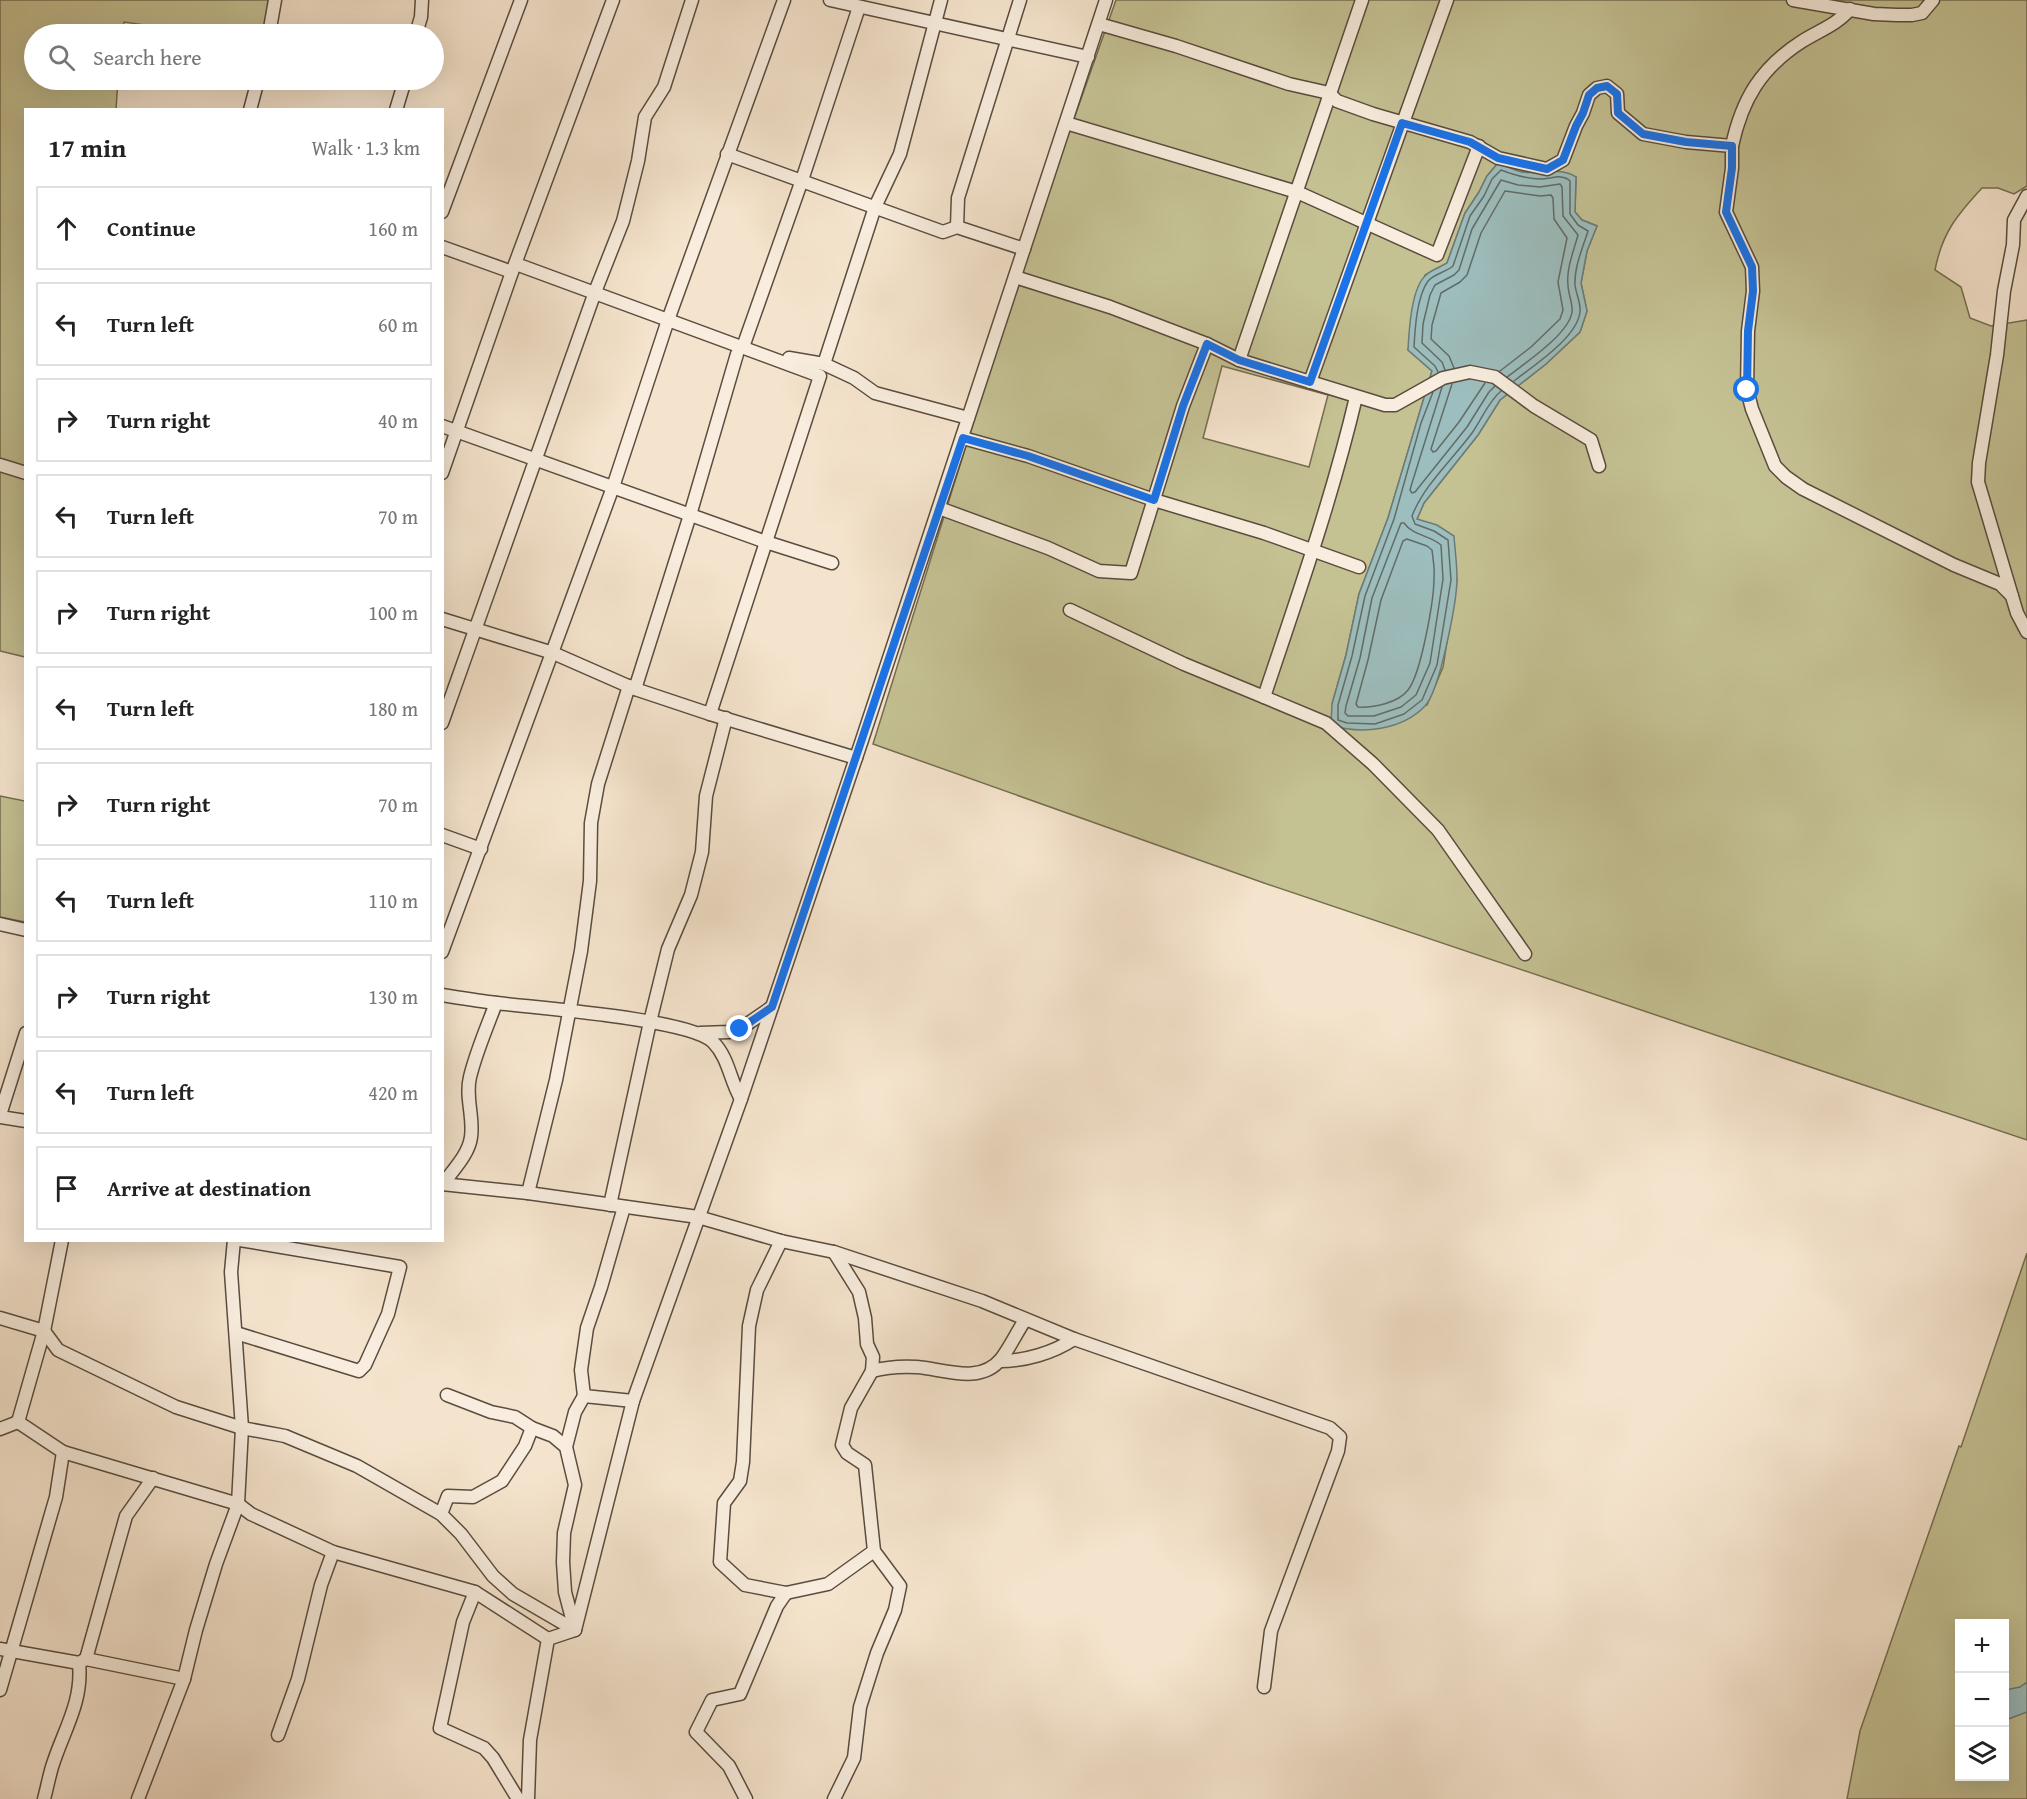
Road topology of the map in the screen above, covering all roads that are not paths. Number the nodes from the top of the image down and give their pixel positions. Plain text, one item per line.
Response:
1 (275, 0) edge
2 (422, 0) edge
3 (521, 0) edge
4 (692, 0) edge
5 (784, 0) edge
6 (830, 0) edge
7 (941, 0) edge
8 (1020, 0) edge
9 (1106, 0) edge
10 (1362, 0) edge
11 (1447, 0) edge
12 (1793, 0) edge
13 (1932, 0) edge
14 (610, 2) edge
15 (859, 7) junction
16 (1850, 9) junction
17 (934, 23) junction
18 (271, 24) edge
19 (419, 24) edge
20 (1099, 24) junction
21 (1007, 39) junction
22 (1088, 57) junction
23 (255, 90) edge
24 (402, 90) edge
25 (1329, 93) junction
26 (251, 108) edge
27 (397, 108) edge
28 (1066, 123) junction
29 (1402, 123) junction
30 (1732, 146) junction
31 (1479, 147) junction
32 (727, 154) junction
33 (802, 180) junction
34 (1297, 192) junction
35 (2027, 196) edge
36 (444, 207) edge
37 (875, 207) junction
38 (1368, 223) junction
39 (957, 227) junction
40 (444, 248) edge
41 (1024, 249) junction
42 (514, 268) junction
43 (1015, 277) junction
44 (595, 292) junction
45 (668, 320) junction
46 (1207, 344) junction
47 (740, 350) junction
48 (1239, 360) junction
49 (824, 364) junction
50 (1310, 382) junction
51 (1356, 397) junction
52 (968, 418) junction
53 (444, 427) edge
54 (458, 432) junction
55 (963, 438) junction
56 (537, 460) junction
57 (0, 465) edge
58 (1599, 466) dead end
59 (444, 468) edge
60 (24, 472) edge
61 (613, 487) junction
62 (1154, 500) junction
63 (939, 508) junction
64 (690, 515) junction
65 (766, 542) junction
66 (1313, 550) junction
67 (832, 563) dead end
68 (1359, 567) dead end
69 (2012, 596) junction
70 (1070, 610) dead end
71 (444, 620) edge
72 (477, 630) junction
73 (2027, 632) edge
74 (553, 653) junction
75 (632, 688) junction
76 (1264, 697) junction
77 (710, 714) junction
78 (444, 718) edge
79 (726, 718) junction
80 (856, 758) junction
81 (444, 836) edge
82 (481, 849) junction
83 (0, 924) edge
84 (24, 930) edge
85 (444, 947) edge
86 (1525, 954) dead end
87 (444, 995) edge
88 (496, 1003) junction
89 (772, 1007) junction
90 (570, 1011) junction
91 (650, 1022) junction
92 (700, 1033) junction
93 (24, 1039) edge
94 (741, 1100) junction
95 (0, 1116) edge
96 (24, 1121) edge
97 (444, 1183) edge
98 (444, 1184) edge
99 (528, 1193) junction
100 (610, 1205) junction
101 (624, 1207) junction
102 (698, 1217) junction
103 (781, 1241) junction
104 (62, 1242) edge
105 (234, 1242) edge
106 (252, 1242) edge
107 (834, 1252) junction
108 (0, 1318) edge
109 (1025, 1320) junction
110 (44, 1331) junction
111 (236, 1333) junction
112 (1074, 1339) junction
113 (1000, 1361) junction
114 (872, 1371) junction
115 (447, 1395) dead end
116 (584, 1396) junction
117 (633, 1401) junction
118 (18, 1422) junction
119 (242, 1428) junction
120 (532, 1428) junction
121 (0, 1430) edge
122 (566, 1447) junction
123 (63, 1452) junction
124 (153, 1478) junction
125 (238, 1504) junction
126 (441, 1514) junction
127 (874, 1551) junction
128 (333, 1552) junction
129 (475, 1592) junction
130 (786, 1593) junction
131 (575, 1630) junction
132 (549, 1639) junction
133 (6, 1650) edge
134 (82, 1661) junction
135 (184, 1679) junction
136 (1264, 1687) dead end
137 (0, 1690) edge
138 (278, 1735) dead end
139 (44, 1799) edge
140 (138, 1799) edge
141 (518, 1799) edge
142 (528, 1799) edge
143 (746, 1799) edge
144 (834, 1799) edge

1 - 18 street
2 - 19 street
3 - 36 street
4 - 44 street
5 - 32 street
6 - 15 street
7 - 17 street
8 - 21 street
9 - 20 street
10 - 25 street
11 - 29 street
12 - 16 street
13 - 16 street
14 - 42 street
15 - 17 street
15 - 33 street
16 - 30 street
17 - 21 street
17 - 37 street
20 - 22 street
20 - 25 street
21 - 22 street
21 - 39 street
22 - 28 street
23 - 26 street
24 - 27 street
25 - 29 street
25 - 34 street
28 - 34 street
28 - 41 street
29 - 31 street
29 - 38 street
30 - 31 street
30 - 69 street
31 - 38 street
32 - 33 street
32 - 45 street
33 - 37 street
33 - 47 street
34 - 38 street
34 - 48 street
35 - 69 street
37 - 39 street
37 - 49 street
38 - 50 street
39 - 41 street
40 - 42 street
41 - 43 street
42 - 44 street
42 - 54 street
43 - 46 street
43 - 52 street
44 - 45 street
44 - 56 street
45 - 47 street
45 - 61 street
45 - 65 street
46 - 48 street
46 - 62 street
47 - 49 street
47 - 64 street
48 - 50 street
49 - 52 street
50 - 51 street
51 - 58 street
51 - 66 street
52 - 55 street
53 - 54 street
54 - 56 street
54 - 59 street
55 - 62 street
55 - 63 street
56 - 61 street
56 - 72 street
57 - 60 street
61 - 64 street
61 - 74 street
62 - 63 street
62 - 66 street
63 - 80 street
64 - 65 street
64 - 75 street
65 - 67 street
65 - 77 street
66 - 68 street
66 - 76 street
69 - 73 street
70 - 76 street
71 - 72 street
72 - 74 street
72 - 78 street
74 - 75 street
74 - 82 street
75 - 77 street
75 - 90 street
76 - 86 street
77 - 79 street
79 - 80 street
79 - 91 street
80 - 89 street
81 - 82 street
82 - 85 street
83 - 84 street
87 - 88 street
88 - 90 street
88 - 97 street
89 - 92 street
89 - 94 street
90 - 91 street
90 - 99 street
91 - 92 street
91 - 100 street
92 - 94 street
93 - 95 street
94 - 102 street
95 - 96 street
98 - 99 street
99 - 100 street
100 - 101 street
101 - 102 street
101 - 116 street
102 - 103 street
102 - 117 street
103 - 107 street
103 - 130 street
104 - 110 street
105 - 111 street
106 - 111 street
107 - 109 street
107 - 114 street
108 - 110 street
109 - 112 street
109 - 113 street
110 - 118 street
110 - 119 street
111 - 119 street
112 - 113 street
112 - 136 street
113 - 114 street
114 - 127 street
115 - 120 street
116 - 117 street
116 - 122 street
117 - 131 street
118 - 121 street
118 - 123 street
119 - 125 street
119 - 126 street
120 - 122 street
120 - 126 street
122 - 131 street
123 - 124 street
123 - 133 street
124 - 125 street
124 - 134 street
125 - 128 street
125 - 135 street
126 - 131 street
127 - 130 street
127 - 144 street
128 - 129 street
128 - 138 street
129 - 132 street
129 - 141 street
130 - 143 street
131 - 132 street
132 - 142 street
133 - 134 street
133 - 137 street
134 - 135 street
134 - 139 street
135 - 140 street

